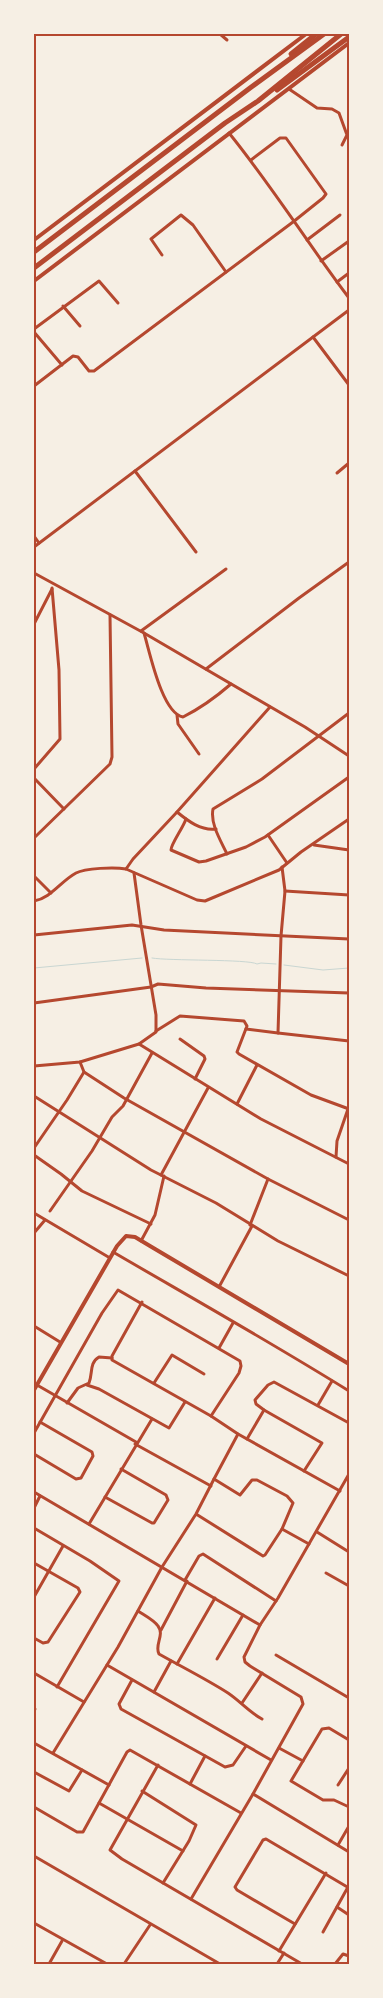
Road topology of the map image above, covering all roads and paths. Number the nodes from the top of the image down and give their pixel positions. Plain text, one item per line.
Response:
1 (220, 34) edge
2 (306, 34) edge
3 (316, 34) edge
4 (324, 34) edge
5 (341, 34) edge
6 (349, 36) edge
7 (227, 40) dead end
8 (349, 43) edge
9 (250, 88) junction
10 (289, 88) junction
11 (258, 101) junction
12 (229, 133) junction
13 (342, 145) dead end
14 (251, 160) junction
15 (340, 215) dead end
16 (293, 222) junction
17 (34, 239) edge
18 (306, 240) junction
19 (349, 241) edge
20 (34, 252) edge
21 (162, 255) dead end
22 (322, 260) junction
23 (34, 268) edge
24 (226, 272) junction
25 (349, 273) edge
26 (34, 281) edge
27 (337, 282) junction
28 (349, 298) edge
29 (118, 303) dead end
30 (62, 306) junction
31 (349, 310) edge
32 (80, 326) dead end
33 (34, 330) edge
34 (313, 337) junction
35 (62, 365) junction
36 (349, 385) edge
37 (34, 386) edge
38 (349, 463) edge
39 (135, 471) junction
40 (337, 473) dead end
41 (34, 536) edge
42 (39, 543) junction
43 (34, 547) edge
44 (196, 552) dead end
45 (349, 562) edge
46 (226, 569) dead end
47 (34, 573) edge
48 (53, 587) junction
49 (110, 615) junction
50 (34, 624) edge
51 (142, 632) junction
52 (206, 670) junction
53 (231, 684) junction
54 (270, 707) junction
55 (349, 713) edge
56 (177, 715) junction
57 (319, 737) junction
58 (199, 754) dead end
59 (349, 756) edge
60 (34, 769) edge
61 (349, 777) edge
62 (34, 778) edge
63 (64, 810) junction
64 (177, 812) junction
65 (186, 819) junction
66 (349, 819) edge
67 (216, 829) junction
68 (268, 835) junction
69 (34, 838) edge
70 (313, 845) junction
71 (349, 850) edge
72 (227, 854) junction
73 (287, 863) junction
74 (282, 866) junction
75 (126, 869) junction
76 (134, 873) junction
77 (34, 876) edge
78 (285, 891) junction
79 (51, 893) junction
80 (349, 895) edge
81 (34, 901) edge
82 (141, 925) junction
83 (34, 935) edge
84 (281, 936) junction
85 (349, 939) edge
86 (151, 987) junction
87 (278, 991) junction
88 (349, 994) edge
89 (34, 1003) edge
90 (34, 1008) edge
91 (34, 1018) edge
92 (246, 1029) junction
93 (156, 1032) junction
94 (278, 1033) junction
95 (180, 1039) dead end
96 (349, 1041) edge
97 (139, 1044) junction
98 (34, 1050) edge
99 (152, 1053) junction
100 (34, 1056) edge
101 (80, 1062) junction
102 (257, 1064) junction
103 (34, 1066) edge
104 (84, 1072) junction
105 (195, 1079) junction
106 (208, 1088) junction
107 (34, 1096) edge
108 (127, 1099) junction
109 (237, 1104) junction
110 (349, 1109) edge
111 (59, 1111) junction
112 (185, 1133) junction
113 (100, 1138) junction
114 (34, 1148) edge
115 (34, 1156) edge
116 (336, 1157) junction
117 (349, 1164) edge
118 (163, 1176) junction
119 (268, 1179) junction
120 (71, 1181) junction
121 (50, 1211) dead end
122 (34, 1213) edge
123 (44, 1220) junction
124 (349, 1220) edge
125 (151, 1224) junction
126 (251, 1226) junction
127 (34, 1233) edge
128 (141, 1241) junction
129 (113, 1252) junction
130 (110, 1258) junction
131 (349, 1276) edge
132 (219, 1287) junction
133 (142, 1302) junction
134 (234, 1323) junction
135 (34, 1326) edge
136 (60, 1342) junction
137 (219, 1348) junction
138 (112, 1358) junction
139 (349, 1364) edge
140 (204, 1374) dead end
141 (332, 1380) junction
142 (154, 1383) junction
143 (37, 1385) junction
144 (88, 1385) junction
145 (34, 1390) edge
146 (349, 1391) edge
147 (55, 1396) junction
148 (185, 1402) junction
149 (67, 1403) junction
150 (318, 1405) junction
151 (264, 1410) junction
152 (211, 1416) junction
153 (152, 1419) junction
154 (40, 1422) junction
155 (349, 1423) edge
156 (34, 1433) edge
157 (238, 1434) junction
158 (247, 1439) junction
159 (136, 1443) junction
160 (34, 1454) edge
161 (122, 1469) junction
162 (304, 1471) junction
163 (349, 1474) edge
164 (214, 1479) junction
165 (211, 1486) junction
166 (340, 1491) junction
167 (34, 1492) edge
168 (40, 1496) junction
169 (105, 1497) junction
170 (34, 1508) edge
171 (196, 1514) junction
172 (89, 1524) junction
173 (34, 1528) edge
174 (282, 1528) junction
175 (317, 1532) junction
176 (309, 1544) junction
177 (63, 1546) junction
178 (349, 1552) edge
179 (34, 1563) edge
180 (162, 1567) junction
181 (48, 1572) junction
182 (326, 1573) dead end
183 (186, 1580) junction
184 (349, 1586) edge
185 (34, 1597) edge
186 (215, 1598) junction
187 (276, 1601) junction
188 (138, 1611) junction
189 (242, 1615) junction
190 (260, 1625) junction
191 (160, 1630) junction
192 (34, 1638) edge
193 (276, 1656) dead end
194 (217, 1659) dead end
195 (171, 1661) junction
196 (177, 1664) junction
197 (107, 1665) junction
198 (34, 1673) edge
199 (262, 1673) junction
200 (132, 1680) junction
201 (57, 1687) junction
202 (154, 1692) junction
203 (349, 1698) edge
204 (84, 1702) junction
205 (242, 1703) junction
206 (262, 1719) dead end
207 (349, 1740) edge
208 (34, 1743) edge
209 (246, 1746) junction
210 (279, 1748) junction
211 (53, 1753) junction
212 (205, 1756) junction
213 (271, 1760) junction
214 (303, 1761) junction
215 (158, 1765) junction
216 (349, 1768) edge
217 (82, 1770) junction
218 (34, 1772) edge
219 (190, 1784) junction
220 (109, 1785) junction
221 (338, 1785) dead end
222 (142, 1791) junction
223 (253, 1794) junction
224 (100, 1803) junction
225 (349, 1807) edge
226 (34, 1808) edge
227 (242, 1813) junction
228 (126, 1819) junction
229 (349, 1826) edge
230 (338, 1845) junction
231 (182, 1851) junction
232 (349, 1852) edge
233 (34, 1856) edge
234 (326, 1873) junction
235 (163, 1883) junction
236 (349, 1887) edge
237 (191, 1899) junction
238 (337, 1907) junction
239 (349, 1916) edge
240 (34, 1924) edge
241 (295, 1924) junction
242 (150, 1925) junction
243 (323, 1932) dead end
244 (62, 1941) junction
245 (279, 1951) junction
246 (284, 1953) junction
247 (349, 1956) edge
248 (49, 1964) edge
249 (107, 1964) edge
250 (124, 1964) edge
251 (220, 1964) edge
252 (277, 1964) edge
253 (302, 1964) edge
254 (335, 1964) edge

1 - 7 street
2 - 17 main road
3 - 9 highway
4 - 9 highway
5 - 11 highway
6 - 11 highway
8 - 10 main road
9 - 20 highway
10 - 12 main road
10 - 13 street
11 - 23 highway
12 - 14 street
12 - 26 main road
14 - 16 street
14 - 16 street
15 - 18 street
16 - 18 street
16 - 24 street
18 - 22 street
19 - 22 street
21 - 24 street
22 - 27 street
24 - 35 street
25 - 27 street
27 - 28 street
29 - 30 street
30 - 32 street
30 - 33 street
31 - 34 street
33 - 35 street
34 - 36 street
34 - 39 street
35 - 37 street
38 - 40 street
39 - 42 street
39 - 44 street
41 - 42 street
42 - 43 street
45 - 52 street
46 - 51 street
47 - 48 street
48 - 49 street
48 - 50 street
48 - 60 street
49 - 51 street
49 - 63 street
51 - 52 street
51 - 56 street
52 - 53 street
53 - 54 street
53 - 56 street
54 - 57 street
54 - 64 street
55 - 57 street
56 - 58 street
57 - 59 street
57 - 67 street
61 - 68 street
62 - 63 street
63 - 69 street
64 - 65 street
64 - 75 street
65 - 67 street
65 - 72 street
66 - 70 street
67 - 72 street
68 - 72 street
68 - 73 street
70 - 71 street
70 - 73 street
73 - 74 street
74 - 76 street
74 - 78 street
75 - 76 street
75 - 79 street
76 - 82 street
77 - 79 street
78 - 80 street
78 - 84 street
79 - 81 street
82 - 83 street
82 - 84 street
82 - 86 street
84 - 85 street
84 - 87 street
86 - 87 street
86 - 89 street
86 - 93 street
87 - 88 street
87 - 94 street
90 - 91 street
92 - 93 street
92 - 94 street
92 - 102 street
93 - 97 street
94 - 96 street
95 - 105 street
97 - 99 street
97 - 101 street
98 - 100 street
99 - 105 street
99 - 108 street
101 - 103 street
101 - 104 street
102 - 109 street
102 - 110 street
104 - 108 street
104 - 111 street
105 - 106 street
106 - 109 street
106 - 112 street
107 - 111 street
108 - 112 street
108 - 113 street
109 - 116 street
110 - 116 street
111 - 113 street
111 - 114 street
112 - 118 street
112 - 119 street
113 - 118 street
113 - 120 street
115 - 120 street
116 - 117 street
118 - 125 street
118 - 126 street
119 - 124 street
119 - 126 street
120 - 121 street
120 - 125 street
122 - 123 street
123 - 127 street
123 - 130 street
125 - 128 street
126 - 131 street
126 - 132 street
128 - 129 main road
128 - 132 main road
129 - 130 main road
129 - 134 street
130 - 136 main road
132 - 139 main road
133 - 137 street
133 - 138 street
133 - 147 street
134 - 137 street
134 - 141 street
135 - 136 street
136 - 143 main road
137 - 152 street
138 - 142 street
138 - 144 street
140 - 142 street
141 - 146 street
141 - 150 street
142 - 148 street
143 - 145 main road
143 - 147 street
144 - 149 street
144 - 153 street
147 - 149 street
147 - 154 street
148 - 152 street
148 - 153 street
149 - 159 street
150 - 151 street
150 - 155 street
151 - 158 street
151 - 162 street
152 - 157 street
153 - 159 street
154 - 156 street
154 - 160 street
157 - 158 street
157 - 164 street
158 - 162 street
159 - 161 street
159 - 165 street
161 - 169 street
161 - 169 street
162 - 166 street
163 - 166 street
164 - 165 street
164 - 174 street
165 - 171 street
166 - 175 street
167 - 168 street
168 - 170 street
168 - 172 street
169 - 172 street
171 - 174 street
171 - 180 street
172 - 180 street
173 - 177 street
174 - 176 street
175 - 176 street
175 - 178 street
176 - 187 street
177 - 181 street
177 - 201 street
179 - 181 street
180 - 183 street
180 - 188 street
181 - 185 street
181 - 192 street
182 - 184 street
183 - 186 street
183 - 187 street
183 - 191 street
186 - 189 street
186 - 196 street
187 - 190 street
188 - 191 street
188 - 197 street
189 - 190 street
189 - 194 street
190 - 199 street
191 - 195 street
193 - 203 street
195 - 196 street
195 - 202 street
196 - 205 street
197 - 200 street
197 - 204 street
198 - 201 street
199 - 205 street
199 - 210 street
200 - 202 street
200 - 212 street
201 - 204 street
202 - 209 street
204 - 211 street
205 - 206 street
207 - 214 street
208 - 211 street
209 - 212 street
209 - 213 street
210 - 213 street
210 - 214 street
211 - 217 street
212 - 219 street
213 - 223 street
214 - 225 street
215 - 219 street
215 - 220 street
215 - 222 street
216 - 221 street
217 - 218 street
217 - 220 street
219 - 227 street
220 - 224 street
222 - 228 street
222 - 231 street
223 - 227 street
223 - 230 street
224 - 226 street
224 - 228 street
227 - 237 street
228 - 231 street
228 - 235 street
229 - 230 street
230 - 232 street
231 - 235 street
233 - 242 street
234 - 236 street
234 - 241 street
234 - 241 street
235 - 237 street
236 - 238 street
237 - 245 street
238 - 239 street
238 - 243 street
240 - 244 street
241 - 245 street
242 - 250 street
242 - 251 street
244 - 248 street
244 - 249 street
245 - 246 street
246 - 252 street
246 - 253 street
247 - 254 street

